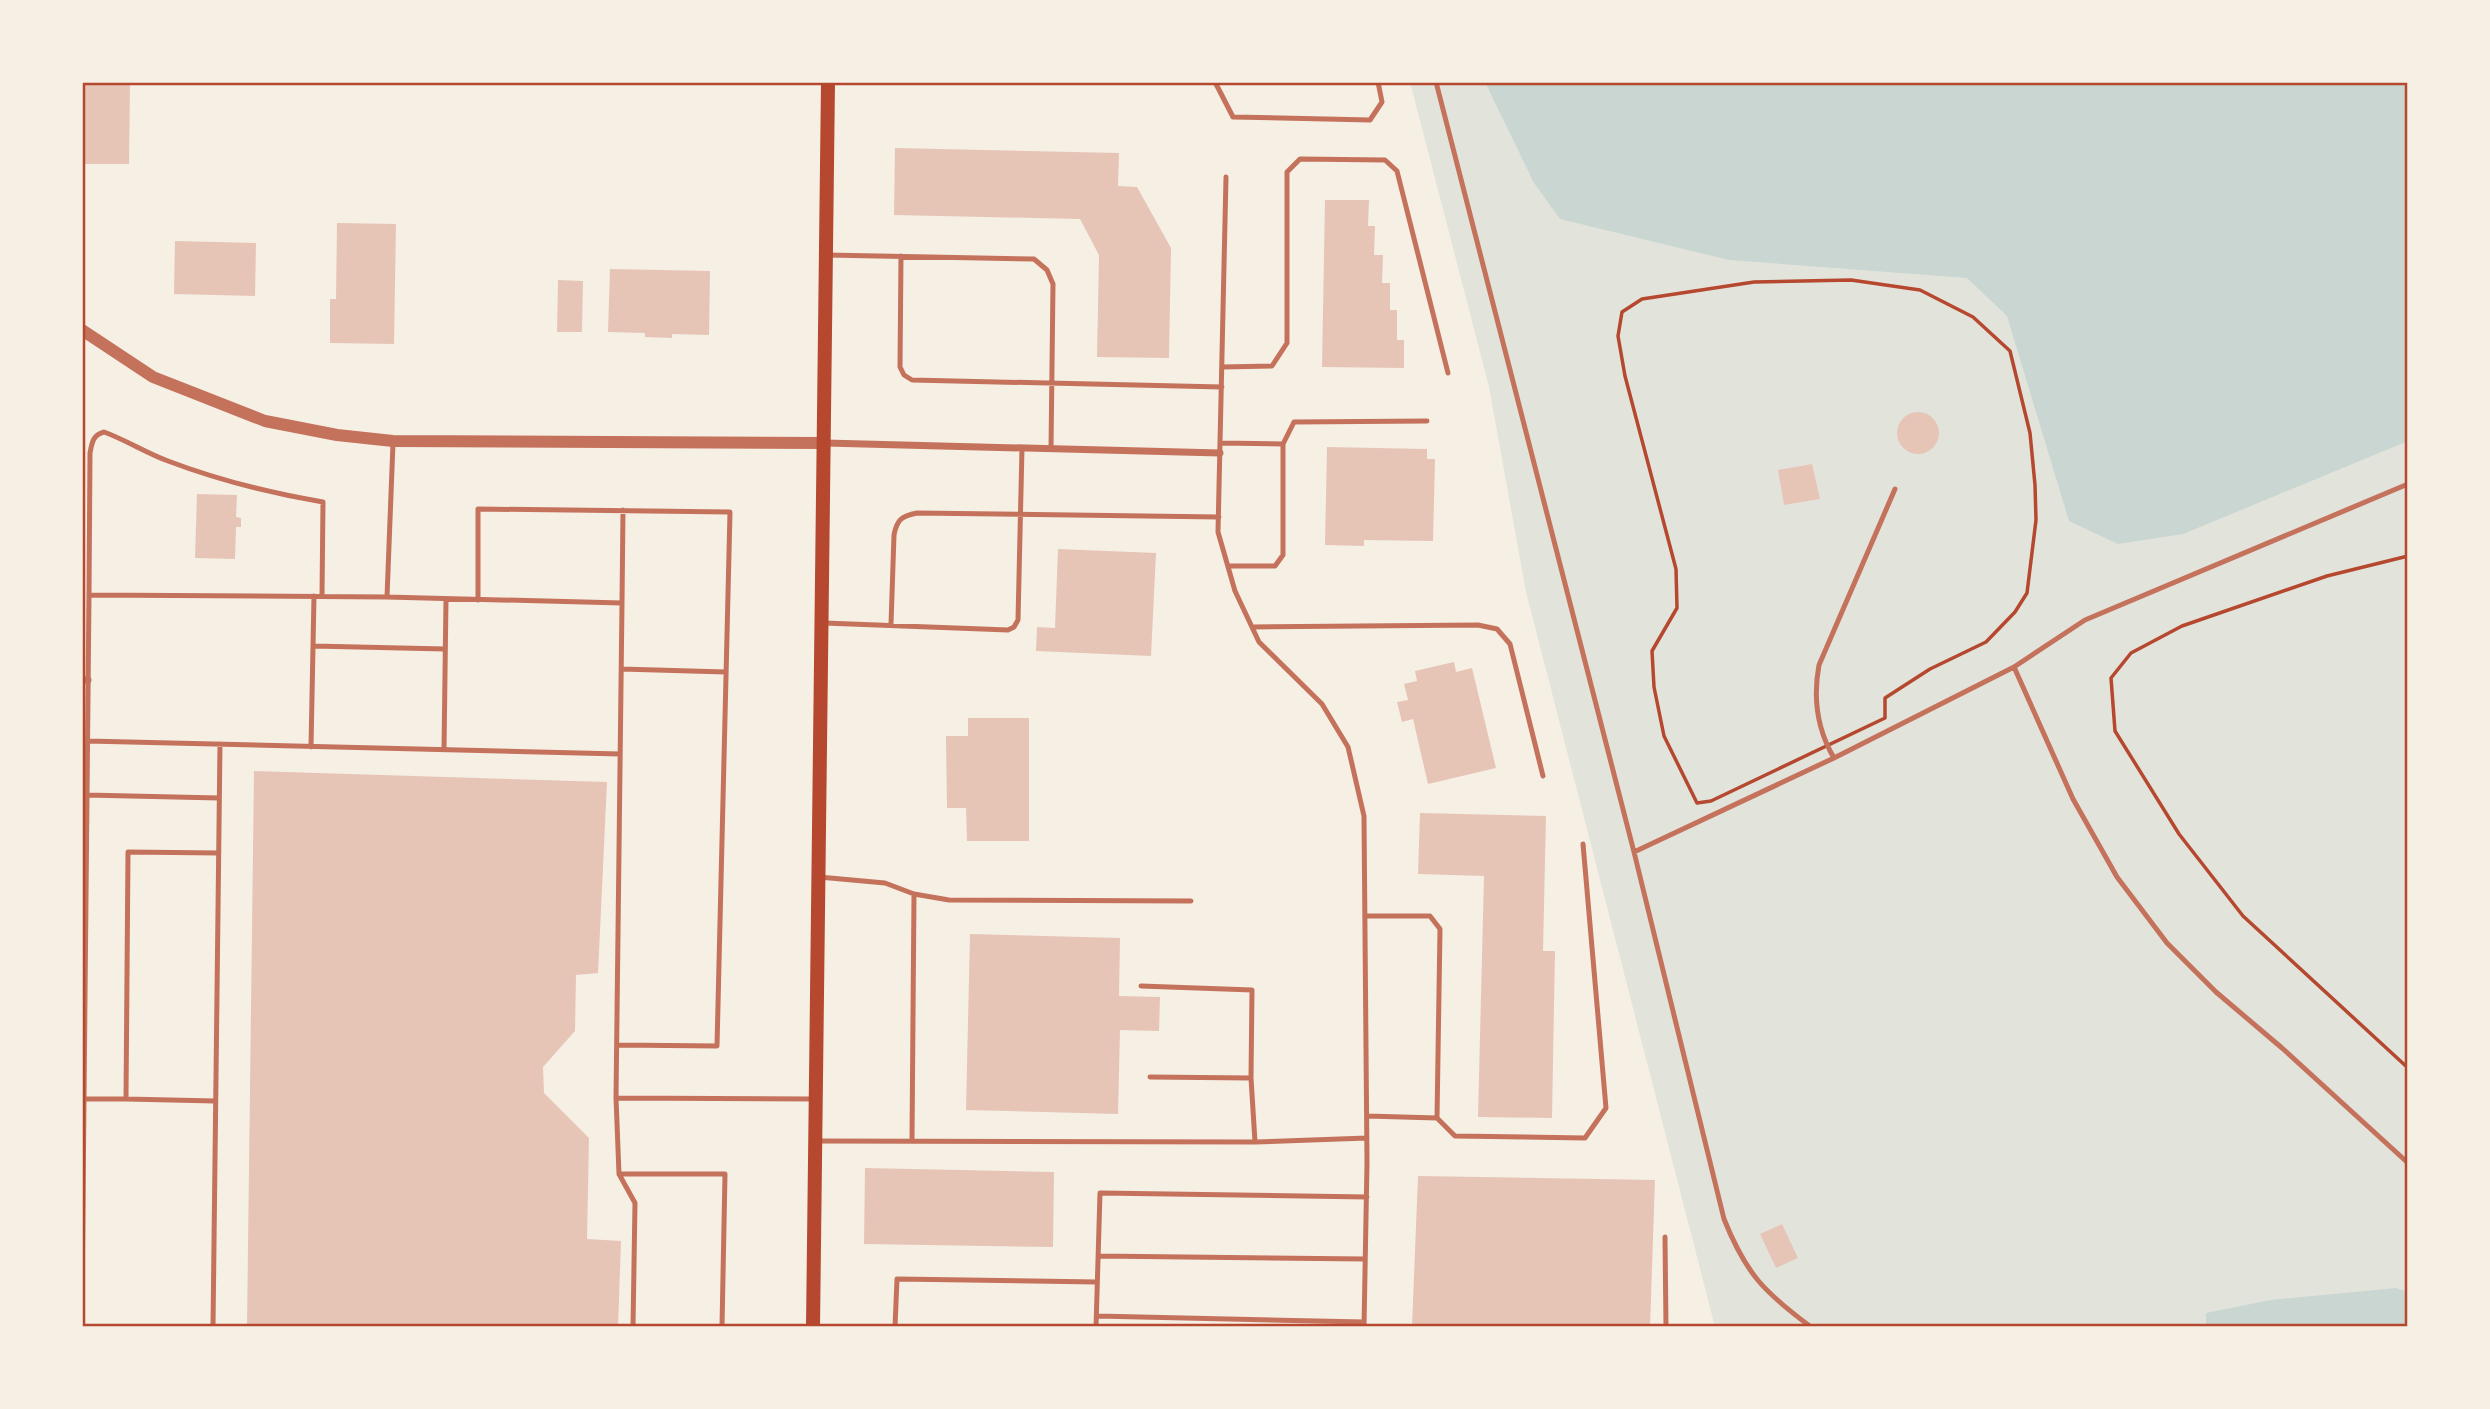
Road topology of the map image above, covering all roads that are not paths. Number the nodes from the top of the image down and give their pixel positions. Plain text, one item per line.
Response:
1 (828, 82) edge
2 (1215, 82) edge
3 (1378, 82) edge
4 (1436, 82) edge
5 (1226, 177) dead end
6 (826, 255) junction
7 (901, 256) junction
8 (82, 330) edge
9 (1222, 367) junction
10 (1448, 373) dead end
11 (1052, 383) junction
12 (1222, 387) junction
13 (1427, 421) dead end
14 (393, 441) junction
15 (825, 443) junction
16 (1220, 443) junction
17 (1283, 444) junction
18 (1022, 448) junction
19 (1051, 449) junction
20 (1220, 453) junction
21 (2408, 484) edge
22 (1895, 489) dead end
23 (623, 510) junction
24 (1021, 513) junction
25 (1219, 517) junction
26 (1228, 566) junction
27 (89, 595) junction
28 (314, 596) junction
29 (322, 597) junction
30 (387, 597) junction
31 (446, 599) junction
32 (478, 600) junction
33 (622, 603) junction
34 (822, 623) junction
35 (891, 624) junction
36 (1252, 627) junction
37 (313, 646) junction
38 (446, 649) junction
39 (2014, 667) junction
40 (621, 669) junction
41 (726, 672) junction
42 (85, 680) edge
43 (87, 741) junction
44 (220, 744) junction
45 (310, 747) junction
46 (444, 750) junction
47 (620, 754) junction
48 (1834, 758) junction
49 (1543, 776) dead end
50 (86, 795) junction
51 (219, 798) junction
52 (1583, 844) dead end
53 (1634, 852) junction
54 (218, 853) junction
55 (819, 877) junction
56 (914, 894) junction
57 (1191, 901) dead end
58 (1365, 916) junction
59 (1141, 986) dead end
60 (83, 988) edge
61 (617, 1045) junction
62 (1150, 1077) dead end
63 (1251, 1078) junction
64 (616, 1098) junction
65 (816, 1098) junction
66 (83, 1099) edge
67 (126, 1100) junction
68 (215, 1101) junction
69 (1367, 1116) junction
70 (1437, 1118) junction
71 (1367, 1138) junction
72 (912, 1140) junction
73 (816, 1141) junction
74 (1255, 1142) junction
75 (2408, 1163) edge
76 (619, 1174) junction
77 (1367, 1197) junction
78 (1665, 1237) dead end
79 (1098, 1256) junction
80 (1365, 1259) junction
81 (1097, 1282) junction
82 (82, 1302) edge
83 (1097, 1316) junction
84 (1364, 1324) edge
85 (212, 1327) edge
86 (633, 1327) edge
87 (722, 1327) edge
88 (813, 1327) edge
89 (895, 1327) edge
90 (1096, 1327) edge
91 (1666, 1327) edge
92 (1811, 1327) edge

1 - 6 main road
2 - 3 lane
4 - 53 lane
5 - 9 lane
6 - 7 lane
6 - 15 main road
7 - 11 lane
7 - 11 lane
8 - 14 street
9 - 10 lane
9 - 12 lane
11 - 12 lane
11 - 19 lane
12 - 16 lane
13 - 17 lane
14 - 15 street
14 - 30 lane
15 - 18 street
15 - 34 main road
16 - 17 lane
16 - 20 lane
17 - 26 lane
18 - 19 street
18 - 24 lane
19 - 20 street
20 - 25 lane
21 - 39 lane
22 - 48 lane
23 - 32 lane
23 - 33 lane
23 - 41 lane
24 - 25 lane
24 - 35 lane
24 - 35 lane
25 - 26 lane
26 - 36 lane
27 - 28 lane
27 - 29 lane
27 - 42 lane
28 - 29 lane
28 - 37 lane
29 - 30 lane
30 - 31 lane
31 - 32 lane
31 - 38 lane
32 - 33 lane
33 - 40 lane
34 - 35 lane
34 - 55 main road
36 - 49 lane
36 - 58 lane
37 - 38 lane
37 - 45 lane
38 - 46 lane
39 - 48 lane
39 - 75 lane
40 - 41 lane
40 - 47 lane
41 - 61 lane
42 - 43 lane
43 - 44 lane
43 - 50 lane
44 - 45 lane
44 - 51 lane
45 - 46 lane
46 - 47 lane
47 - 61 lane
48 - 53 lane
50 - 51 lane
50 - 60 lane
51 - 54 lane
52 - 70 lane
53 - 92 lane
54 - 67 lane
54 - 68 lane
55 - 56 lane
55 - 65 main road
56 - 57 lane
56 - 72 lane
58 - 69 lane
58 - 70 lane
59 - 63 lane
60 - 66 lane
61 - 64 lane
62 - 63 lane
63 - 74 lane
64 - 65 lane
64 - 76 lane
65 - 73 main road
66 - 67 lane
66 - 82 lane
67 - 68 lane
68 - 85 lane
69 - 70 lane
69 - 71 lane
71 - 74 lane
71 - 77 lane
72 - 73 lane
72 - 74 lane
73 - 88 main road
76 - 86 lane
76 - 87 lane
77 - 79 lane
77 - 80 lane
78 - 91 lane
79 - 80 lane
79 - 81 lane
80 - 84 lane
81 - 83 lane
81 - 89 lane
83 - 84 lane
83 - 90 lane

